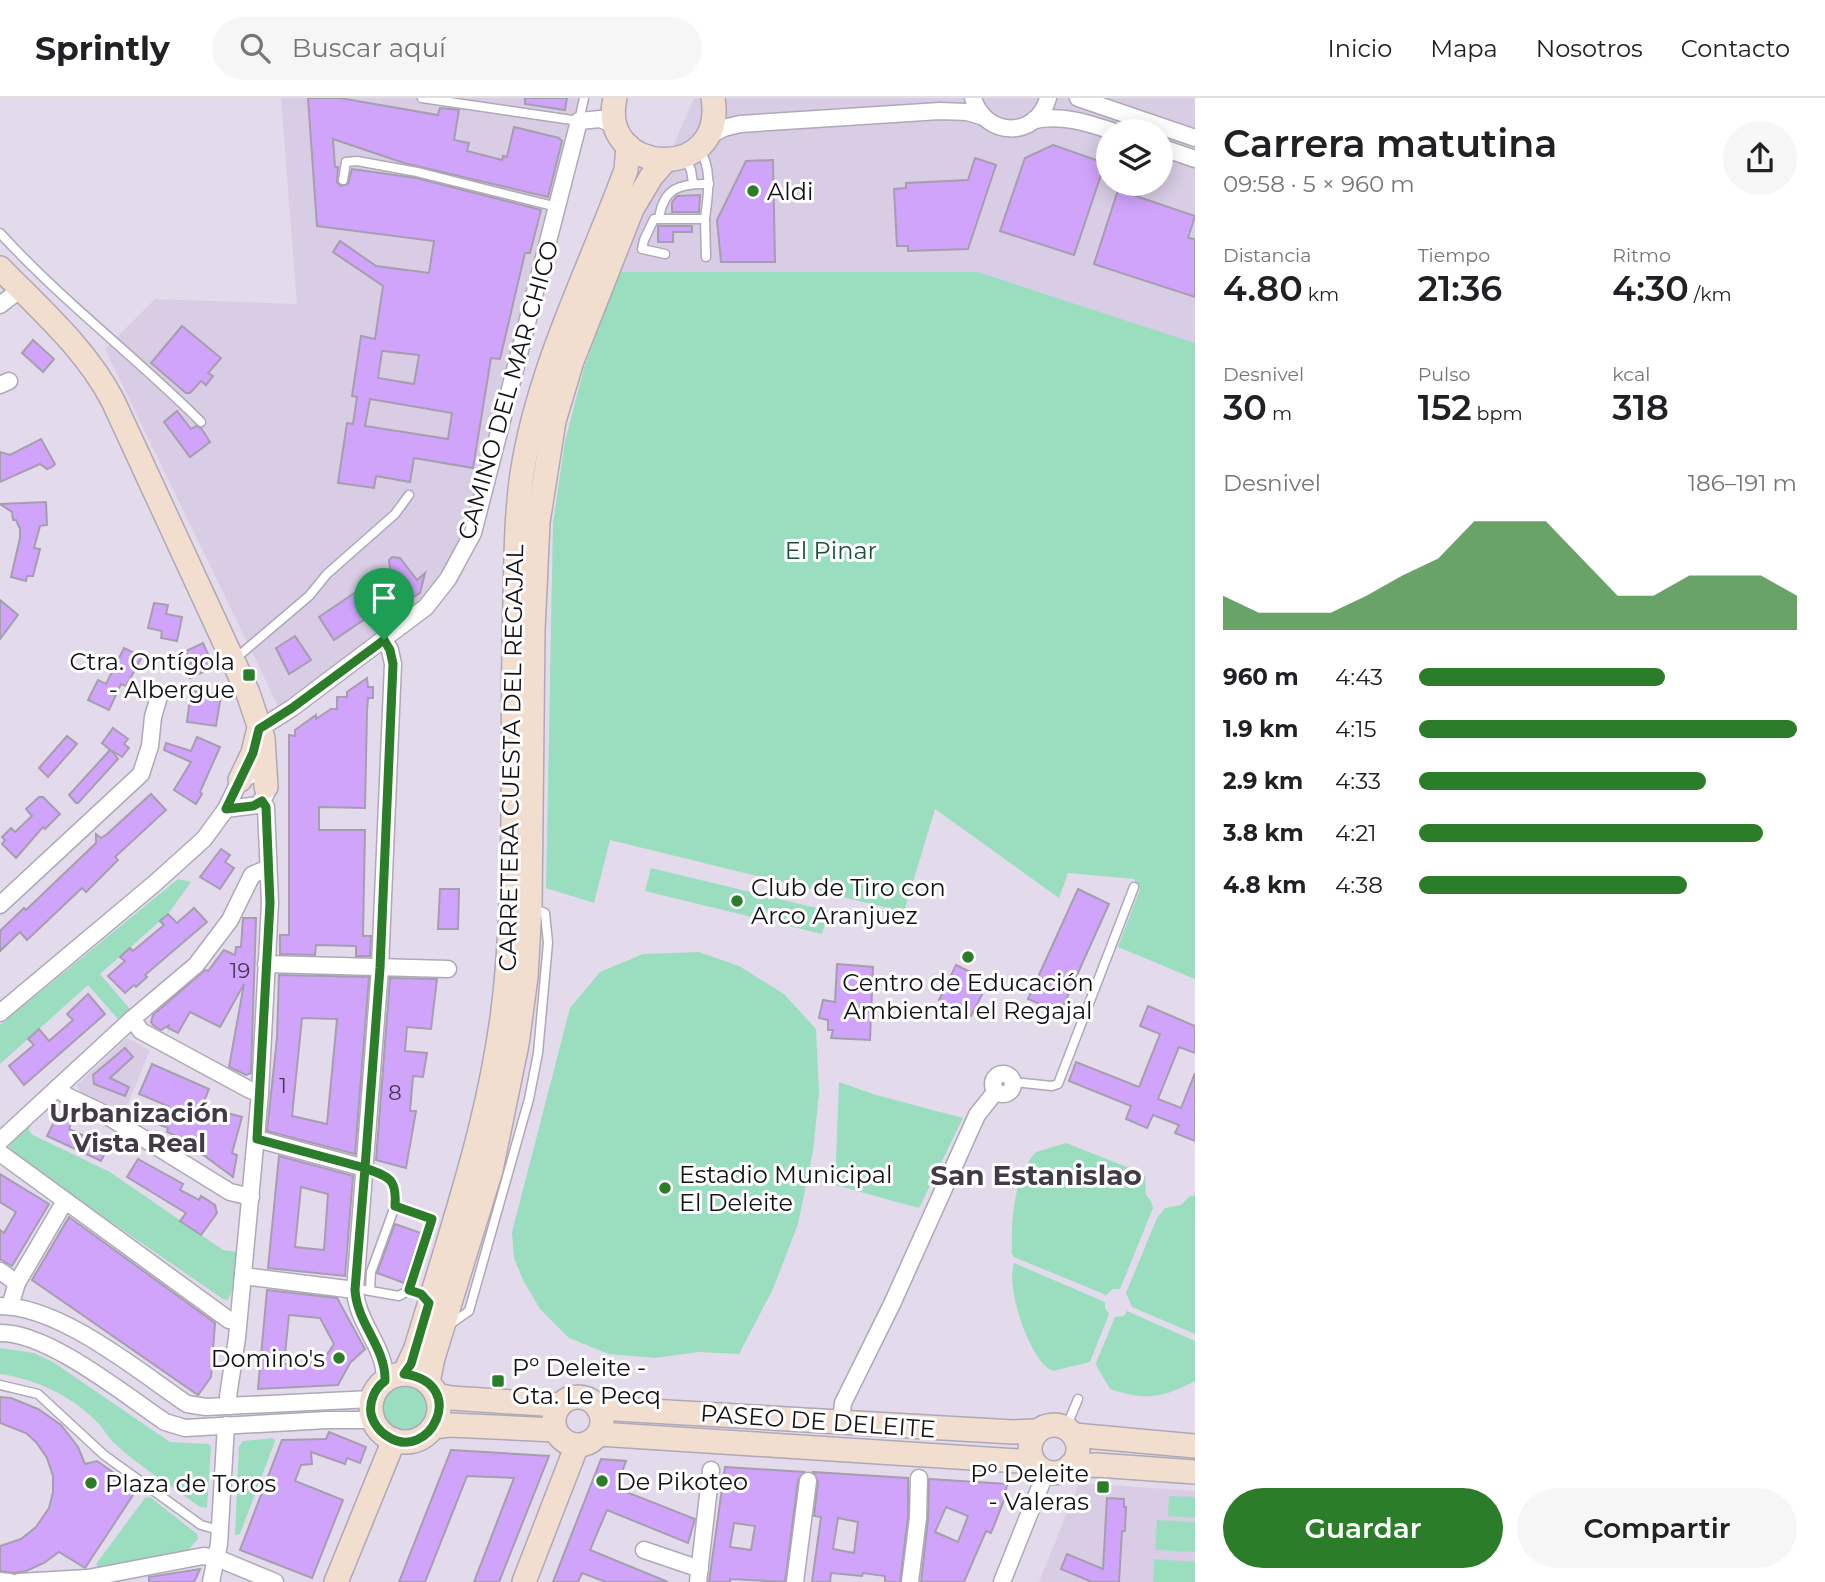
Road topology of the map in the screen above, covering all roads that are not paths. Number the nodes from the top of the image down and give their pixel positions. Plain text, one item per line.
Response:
1 (422, 98) edge
2 (584, 98) edge
3 (615, 98) edge
4 (713, 98) edge
5 (973, 98) edge
6 (1048, 98) edge
7 (1077, 98) edge
8 (984, 117) junction
9 (1034, 120) junction
10 (579, 121) junction
11 (615, 125) junction
12 (1096, 126) edge
13 (1195, 138) edge
14 (628, 146) junction
15 (689, 150) junction
16 (1173, 151) edge
17 (1195, 159) edge
18 (343, 180) dead end
19 (694, 183) junction
20 (709, 184) junction
21 (559, 208) junction
22 (659, 219) junction
23 (705, 219) junction
24 (0, 233) edge
25 (665, 254) dead end
26 (706, 257) dead end
27 (0, 268) edge
28 (21, 289) junction
29 (0, 305) edge
30 (201, 422) dead end
31 (409, 495) dead end
32 (384, 640) junction
33 (232, 656) junction
34 (160, 693) dead end
35 (259, 729) junction
36 (238, 785) junction
37 (259, 798) junction
38 (226, 809) junction
39 (268, 868) junction
40 (1134, 887) dead end
41 (0, 905) edge
42 (266, 964) junction
43 (380, 968) junction
44 (448, 969) dead end
45 (0, 1013) edge
46 (132, 1019) junction
47 (1014, 1082) joint
48 (57, 1088) junction
49 (260, 1093) junction
50 (257, 1139) junction
51 (0, 1141) edge
52 (0, 1153) edge
53 (365, 1168) junction
54 (251, 1197) junction
55 (65, 1201) junction
56 (395, 1206) junction
57 (445, 1215) junction
58 (0, 1271) edge
59 (243, 1276) junction
60 (17, 1283) junction
61 (362, 1290) junction
62 (409, 1290) junction
63 (429, 1303) junction
64 (5, 1306) edge
65 (238, 1321) junction
66 (0, 1333) edge
67 (0, 1385) edge
68 (387, 1385) junction
69 (433, 1388) junction
70 (1077, 1399) dead end
71 (558, 1405) junction
72 (230, 1406) junction
73 (598, 1408) junction
74 (841, 1422) junction
75 (374, 1423) junction
76 (226, 1426) junction
77 (433, 1427) junction
78 (555, 1430) junction
79 (1037, 1431) junction
80 (1070, 1432) junction
81 (599, 1433) junction
82 (394, 1440) junction
83 (577, 1445) junction
84 (1195, 1446) edge
85 (1070, 1466) junction
86 (1040, 1467) junction
87 (712, 1470) dead end
88 (1195, 1472) edge
89 (919, 1478) dead end
90 (808, 1481) dead end
91 (219, 1530) junction
92 (643, 1550) dead end
93 (217, 1558) junction
94 (699, 1576) edge
95 (0, 1581) edge
96 (69, 1581) edge
97 (10, 1582) edge
98 (19, 1582) edge
99 (211, 1582) edge
100 (275, 1582) edge
101 (336, 1582) edge
102 (524, 1582) edge
103 (795, 1582) edge
104 (910, 1582) edge
105 (1002, 1582) edge

1 - 10 lane
2 - 10 lane
3 - 11 main road
4 - 15 main road
5 - 8 street
6 - 9 street
7 - 13 street
8 - 9 street
8 - 15 street
9 - 12 street
10 - 11 street
10 - 21 street, CAMINO DEL MAR CHICO
11 - 14 main road
14 - 15 main road
14 - 57 main road, CARRETERA CUESTA DEL REGAJAL
15 - 19 lane
15 - 20 lane
15 - 69 main road, CARRETERA CUESTA DEL REGAJAL
16 - 17 street
18 - 21 lane
19 - 20 lane
19 - 22 lane
20 - 23 lane
21 - 32 street, CAMINO DEL MAR CHICO
22 - 23 lane
22 - 25 lane
23 - 26 lane
24 - 30 lane
27 - 28 main road
28 - 29 street
28 - 33 main road
31 - 33 lane
32 - 35 street, CAMINO DEL MAR CHICO
32 - 43 street
33 - 35 main road
34 - 41 street
35 - 36 main road
35 - 37 main road
36 - 37 street
36 - 37 street
36 - 38 street
37 - 38 street
37 - 39 street
38 - 45 street
39 - 42 street
39 - 46 street
40 - 47 lane
42 - 43 street
42 - 49 street
43 - 44 street
43 - 53 street
46 - 48 street
46 - 49 street
47 - 74 street
48 - 51 street
48 - 54 street
49 - 50 street
50 - 53 street
50 - 54 street
52 - 55 street
53 - 56 lane
53 - 61 street
54 - 59 street
55 - 60 street
55 - 65 street
56 - 57 lane
56 - 61 lane
57 - 62 lane
57 - 63 main road, CARRETERA CUESTA DEL REGAJAL
58 - 60 street
59 - 61 street
59 - 65 street
60 - 64 street
61 - 62 lane
61 - 68 street
62 - 63 lane
63 - 68 main road, CARRETERA CUESTA DEL REGAJAL
64 - 72 street
65 - 72 street
66 - 76 street
67 - 91 lane
68 - 69 main road
68 - 72 street
68 - 75 main road
69 - 71 main road
69 - 77 main road
70 - 80 lane
71 - 73 main road
71 - 78 main road
73 - 74 main road, PASEO DE DELEITE
73 - 81 main road
74 - 79 main road, PASEO DE DELEITE
75 - 76 street
75 - 82 main road
76 - 91 street
77 - 78 main road
77 - 82 main road
78 - 83 main road
79 - 80 main road
79 - 86 main road
80 - 84 main road
80 - 85 main road
81 - 83 main road
81 - 86 main road, PASEO DE DELEITE
82 - 101 main road
83 - 102 main road
85 - 86 main road
85 - 88 main road
86 - 105 street
87 - 94 street
89 - 104 street
90 - 103 street
91 - 93 street
92 - 94 street
93 - 96 street
93 - 99 street
93 - 100 street
95 - 97 street
96 - 98 street

